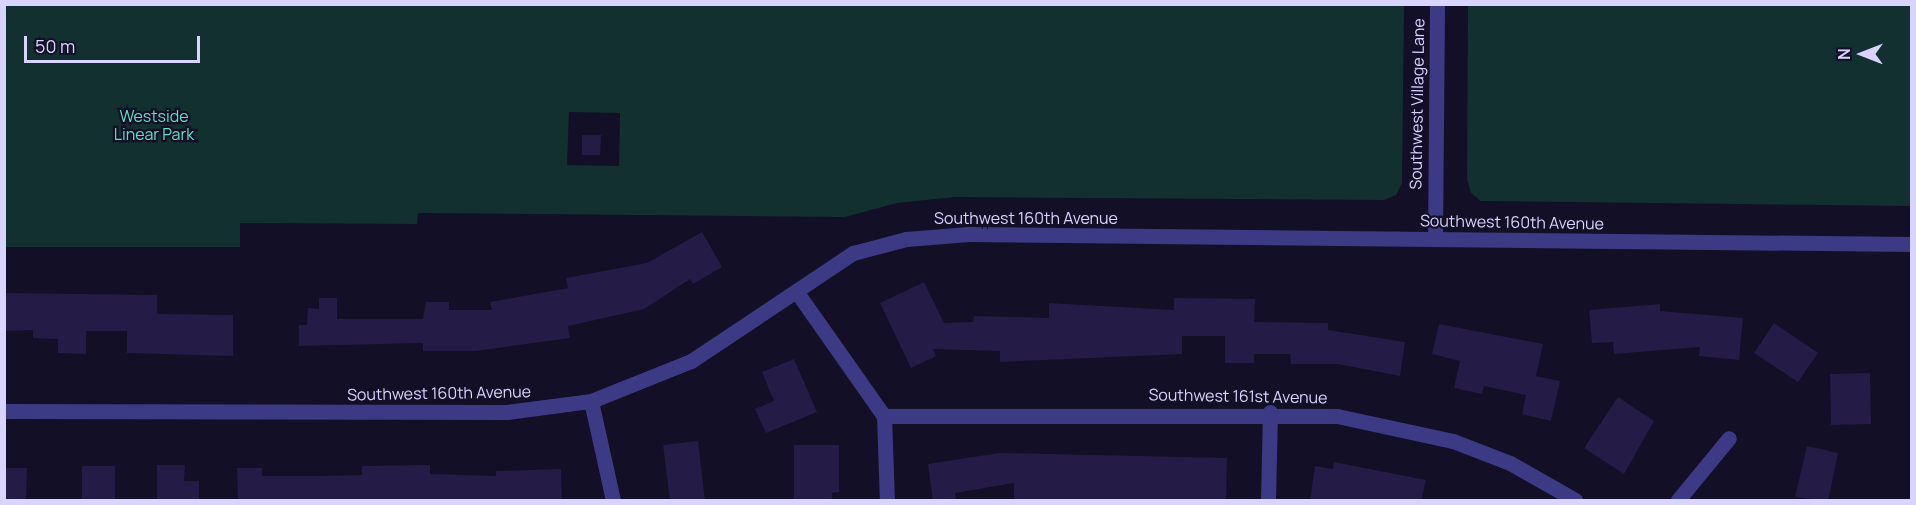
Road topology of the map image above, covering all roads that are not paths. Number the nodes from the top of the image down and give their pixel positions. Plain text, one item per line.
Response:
1 (1437, 4) edge
2 (1435, 239) junction
3 (1911, 244) edge
4 (796, 291) junction
5 (591, 401) junction
6 (4, 411) edge
7 (1270, 412) junction
8 (884, 416) junction
9 (1729, 438) dead end
10 (613, 501) edge
11 (887, 501) edge
12 (1268, 501) edge
13 (1575, 501) edge
14 (1678, 501) edge

1 - 2 street, Southwest Village Lane
2 - 3 street, Southwest 160th Avenue
2 - 4 street, Southwest 160th Avenue
4 - 5 street, Southwest 160th Avenue
4 - 8 street
5 - 6 street, Southwest 160th Avenue
5 - 10 street
7 - 8 street, Southwest 161st Avenue
7 - 12 street
7 - 13 street, Southwest 161st Avenue
8 - 11 street
9 - 14 street

